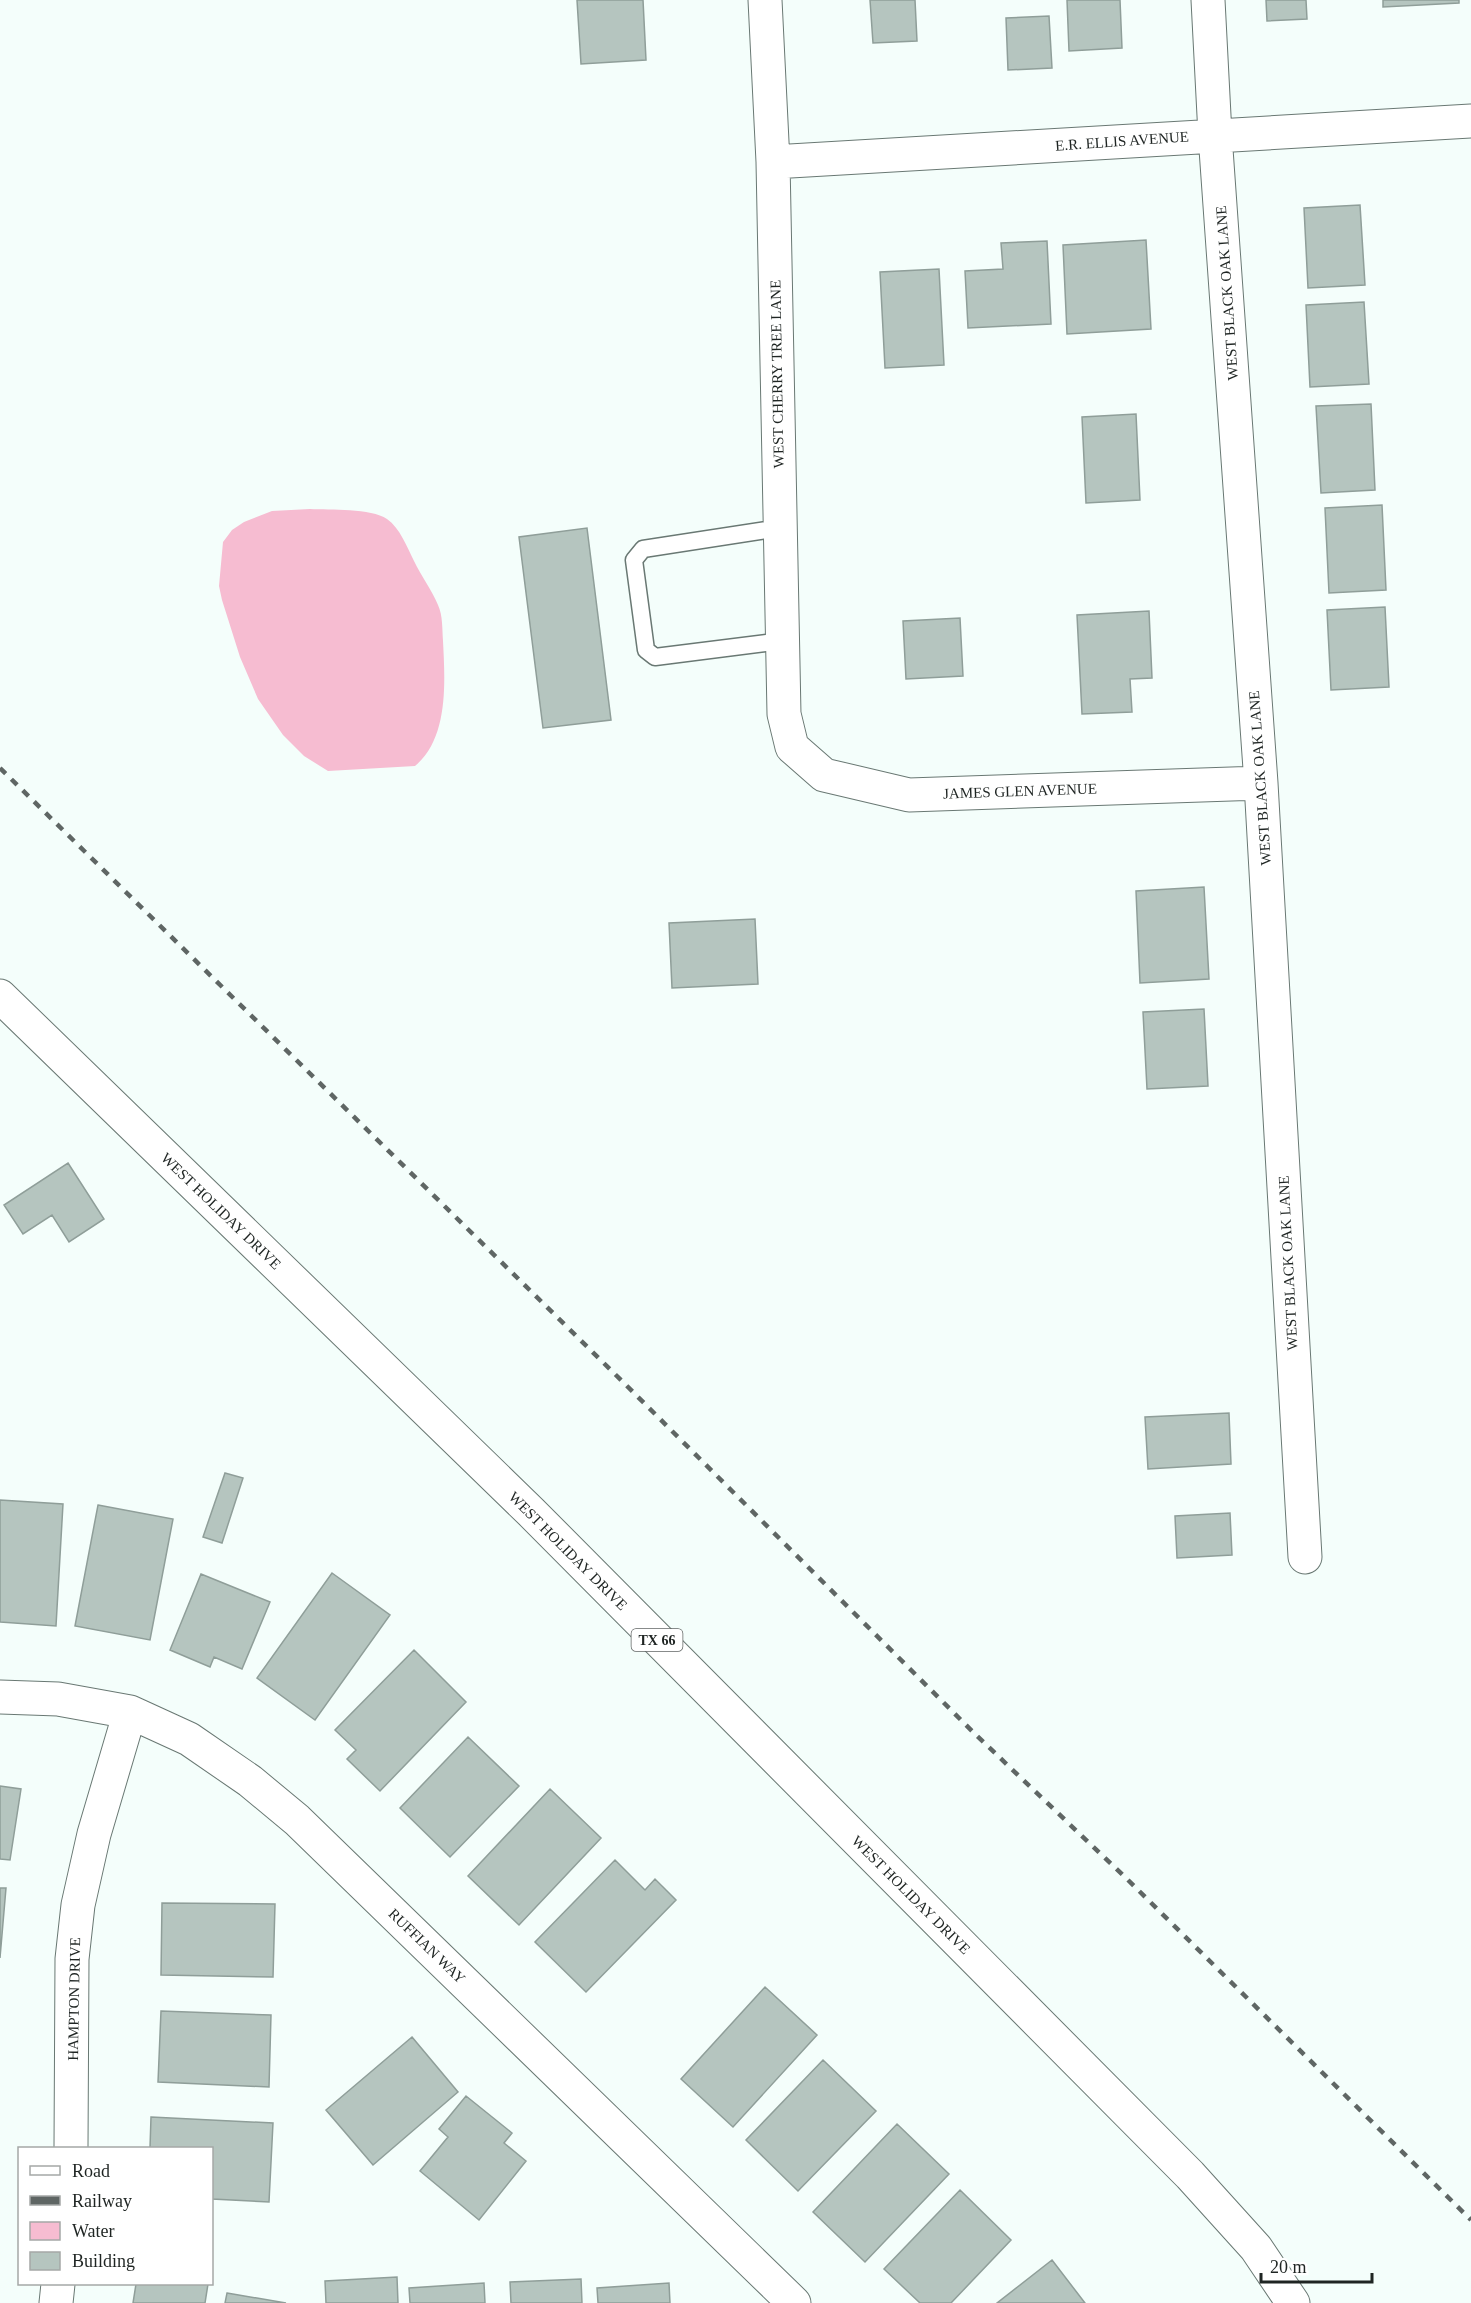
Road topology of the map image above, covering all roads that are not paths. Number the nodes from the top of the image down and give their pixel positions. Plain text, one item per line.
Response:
1 (765, 0) edge
2 (1208, 0) edge
3 (1471, 121) edge
4 (1215, 135) junction
5 (773, 162) junction
6 (780, 528) junction
7 (782, 641) junction
8 (792, 747) joint
9 (1261, 783) junction
10 (0, 996) edge
11 (1305, 1557) dead end
12 (0, 1697) edge
13 (130, 1712) junction
14 (71, 2147) edge
15 (58, 2285) edge
16 (56, 2303) edge
17 (794, 2303) edge
18 (1293, 2303) edge

1 - 5 street, WEST CHERRY TREE LANE
2 - 4 street, WEST BLACK OAK LANE
3 - 4 street, E.R. ELLIS AVENUE
4 - 5 street, E.R. ELLIS AVENUE
4 - 9 street, WEST BLACK OAK LANE
5 - 6 street, WEST CHERRY TREE LANE
6 - 7 street, WEST CHERRY TREE LANE
6 - 7 lane
7 - 8 street, WEST CHERRY TREE LANE
8 - 9 street, JAMES GLEN AVENUE
9 - 11 street, WEST BLACK OAK LANE
10 - 18 street, WEST HOLIDAY DRIVE / TX 66
12 - 13 street, RUFFIAN WAY
13 - 14 street, HAMPTON DRIVE
13 - 17 street, RUFFIAN WAY
15 - 16 street

